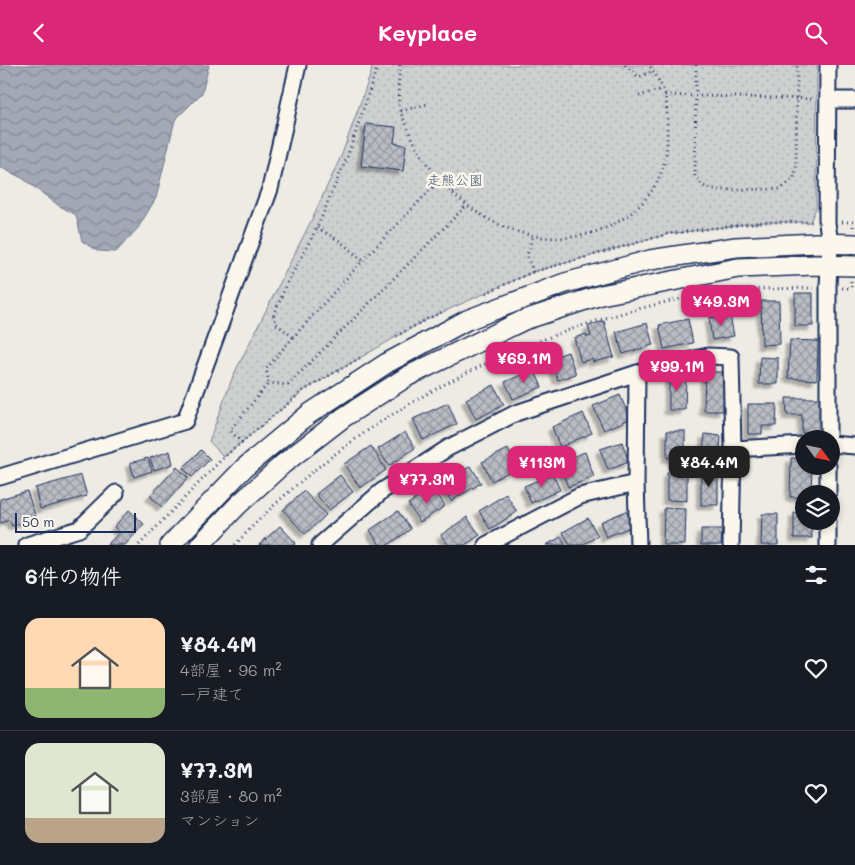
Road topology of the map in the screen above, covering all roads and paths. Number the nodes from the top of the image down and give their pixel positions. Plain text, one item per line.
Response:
1 (298, 65) edge
2 (377, 65) edge
3 (400, 65) edge
4 (625, 65) edge
5 (649, 65) edge
6 (696, 65) edge
7 (797, 65) edge
8 (828, 65) edge
9 (653, 71) junction
10 (662, 89) junction
11 (665, 95) junction
12 (695, 95) junction
13 (639, 96) dead end
14 (797, 98) junction
15 (828, 100) junction
16 (855, 100) edge
17 (428, 104) dead end
18 (401, 111) junction
19 (479, 169) dead end
20 (440, 181) junction
21 (453, 192) junction
22 (467, 205) junction
23 (317, 228) junction
24 (533, 235) junction
25 (830, 243) junction
26 (855, 244) edge
27 (363, 261) junction
28 (829, 265) junction
29 (855, 266) edge
30 (533, 272) dead end
31 (814, 288) dead end
32 (293, 337) junction
33 (637, 373) junction
34 (269, 383) junction
35 (828, 430) edge
36 (242, 443) dead end
37 (840, 445) edge
38 (795, 446) edge
39 (855, 446) edge
40 (733, 449) junction
41 (224, 457) dead end
42 (0, 477) edge
43 (636, 483) junction
44 (116, 493) dead end
45 (828, 530) edge
46 (27, 545) edge
47 (139, 545) edge
48 (170, 545) edge
49 (200, 545) edge
50 (235, 545) edge
51 (320, 545) edge
52 (486, 545) edge
53 (638, 545) edge
54 (731, 545) edge
55 (828, 545) edge

1 - 42 street
2 - 23 path
3 - 18 path
4 - 9 path
5 - 9 path
6 - 12 path
7 - 14 path
8 - 15 street
9 - 10 path
10 - 11 path
10 - 13 path
11 - 12 path
11 - 24 path
12 - 14 path
12 - 14 path
14 - 15 path
15 - 16 street
15 - 25 street
17 - 18 path
18 - 20 path
19 - 21 path
20 - 21 path
20 - 27 path
21 - 22 path
22 - 24 path
22 - 34 path
23 - 27 path
23 - 32 path
24 - 30 path
25 - 26 street
25 - 28 street
25 - 48 street
27 - 32 path
28 - 29 street
28 - 35 street
28 - 49 street
31 - 50 path
32 - 34 path
33 - 40 street
33 - 43 street
33 - 51 street
34 - 36 path
37 - 39 street
38 - 40 street
40 - 54 street
41 - 47 path
43 - 52 street
43 - 53 street
44 - 46 street
45 - 55 street

